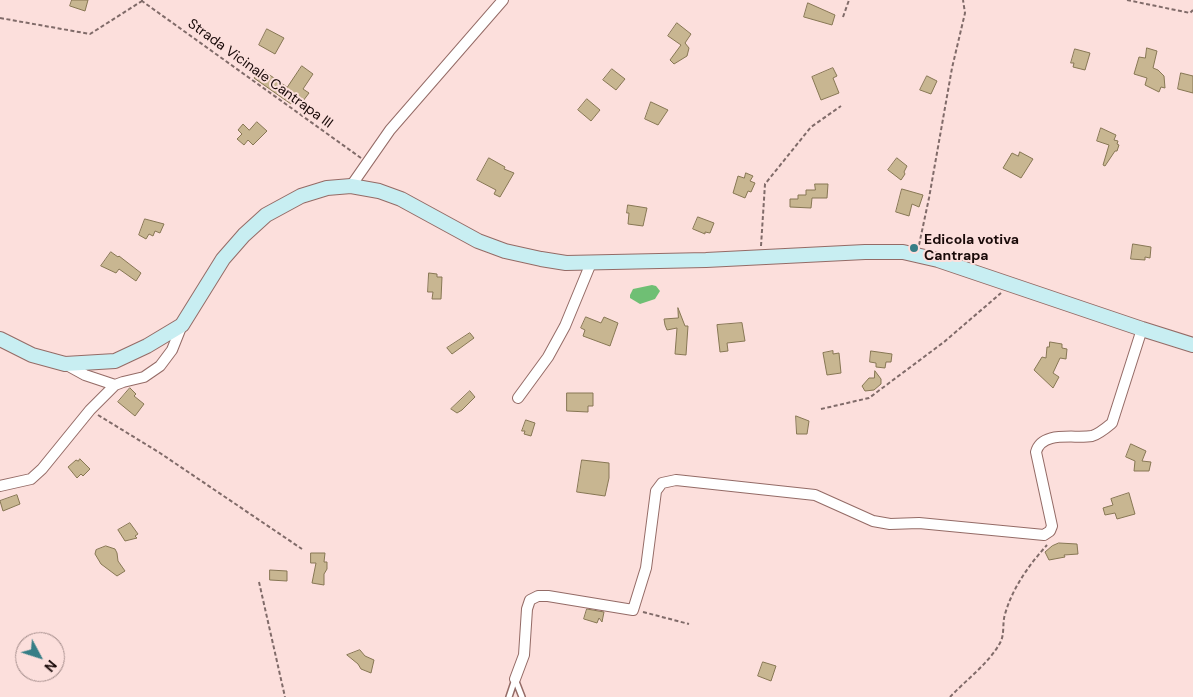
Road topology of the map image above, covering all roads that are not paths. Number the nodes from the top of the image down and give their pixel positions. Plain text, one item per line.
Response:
1 (503, 0) edge
2 (351, 186) junction
3 (591, 263) junction
4 (182, 325) junction
5 (1142, 329) junction
6 (0, 339) edge
7 (1193, 345) edge
8 (65, 364) junction
9 (115, 385) junction
10 (518, 398) dead end
11 (0, 486) edge
12 (515, 680) junction
13 (509, 697) edge
14 (522, 697) edge

1 - 2 street
2 - 3 main road
2 - 4 main road
3 - 5 main road
3 - 10 street
4 - 8 main road
4 - 9 street
5 - 7 main road
5 - 12 street
6 - 8 main road
8 - 9 street
9 - 11 street
12 - 13 lane
12 - 14 lane

